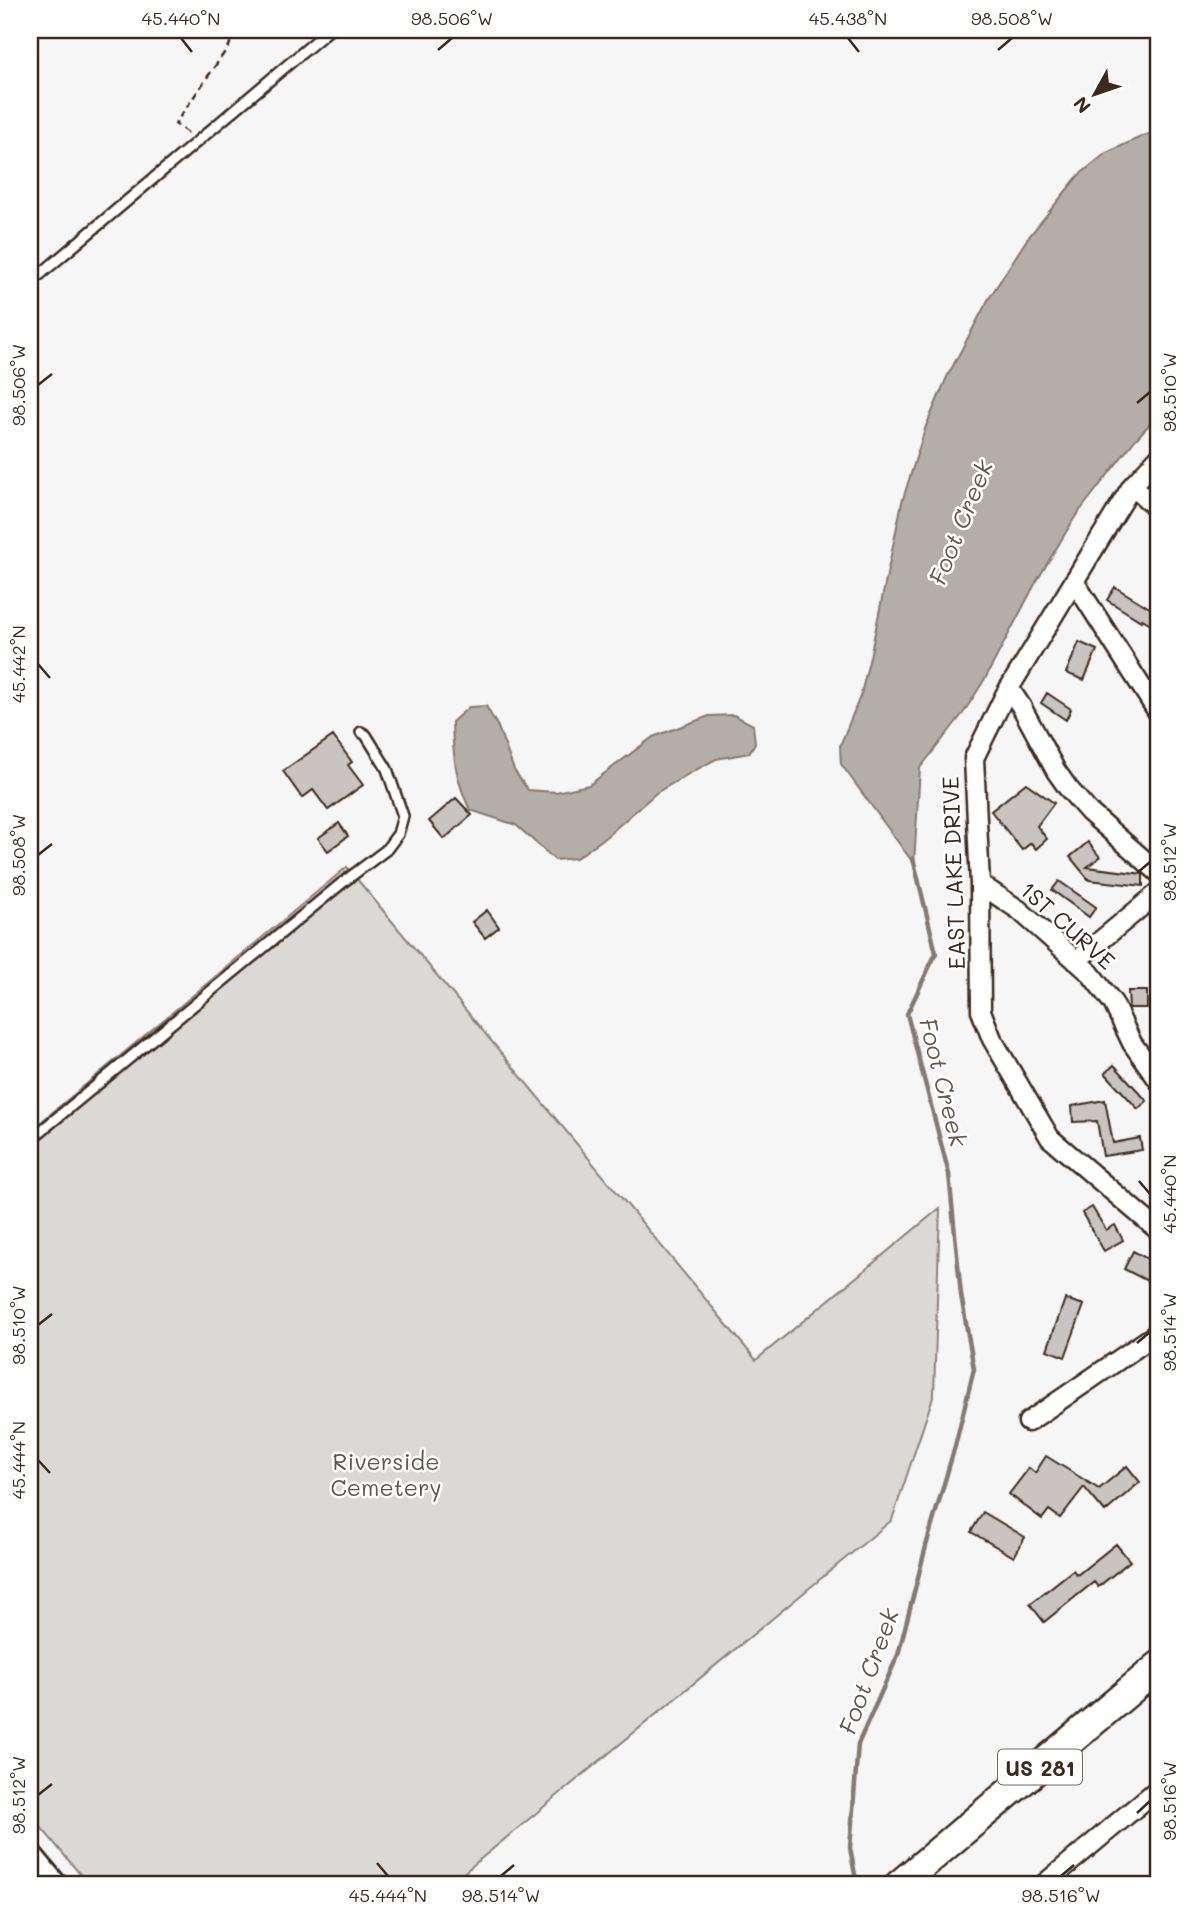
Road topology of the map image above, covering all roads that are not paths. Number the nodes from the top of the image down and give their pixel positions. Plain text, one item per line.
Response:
1 (329, 30) edge
2 (30, 284) edge
3 (1159, 457) edge
4 (1132, 486) junction
5 (1159, 510) edge
6 (1074, 581) junction
7 (1009, 688) junction
8 (1159, 714) edge
9 (361, 732) dead end
10 (1159, 873) edge
11 (980, 884) junction
12 (1159, 892) edge
13 (1076, 961) junction
14 (1159, 1081) edge
15 (30, 1140) edge
16 (1159, 1231) edge
17 (1159, 1332) edge
18 (1028, 1422) dead end
19 (1159, 1666) edge
20 (1159, 1788) edge
21 (30, 1856) edge
22 (54, 1885) edge
23 (899, 1885) edge
24 (1044, 1885) edge

1 - 2 lane
3 - 4 street, EAST LAKE DRIVE
4 - 5 street
4 - 6 street, EAST LAKE DRIVE
6 - 7 street, EAST LAKE DRIVE
6 - 8 street
7 - 10 street
7 - 11 street, EAST LAKE DRIVE
9 - 15 lane
11 - 13 street, 1ST CURVE
11 - 16 street, EAST LAKE DRIVE
12 - 13 street
13 - 14 street, 1ST CURVE
17 - 18 street
19 - 23 highway, US 281
20 - 24 street
21 - 22 main road

